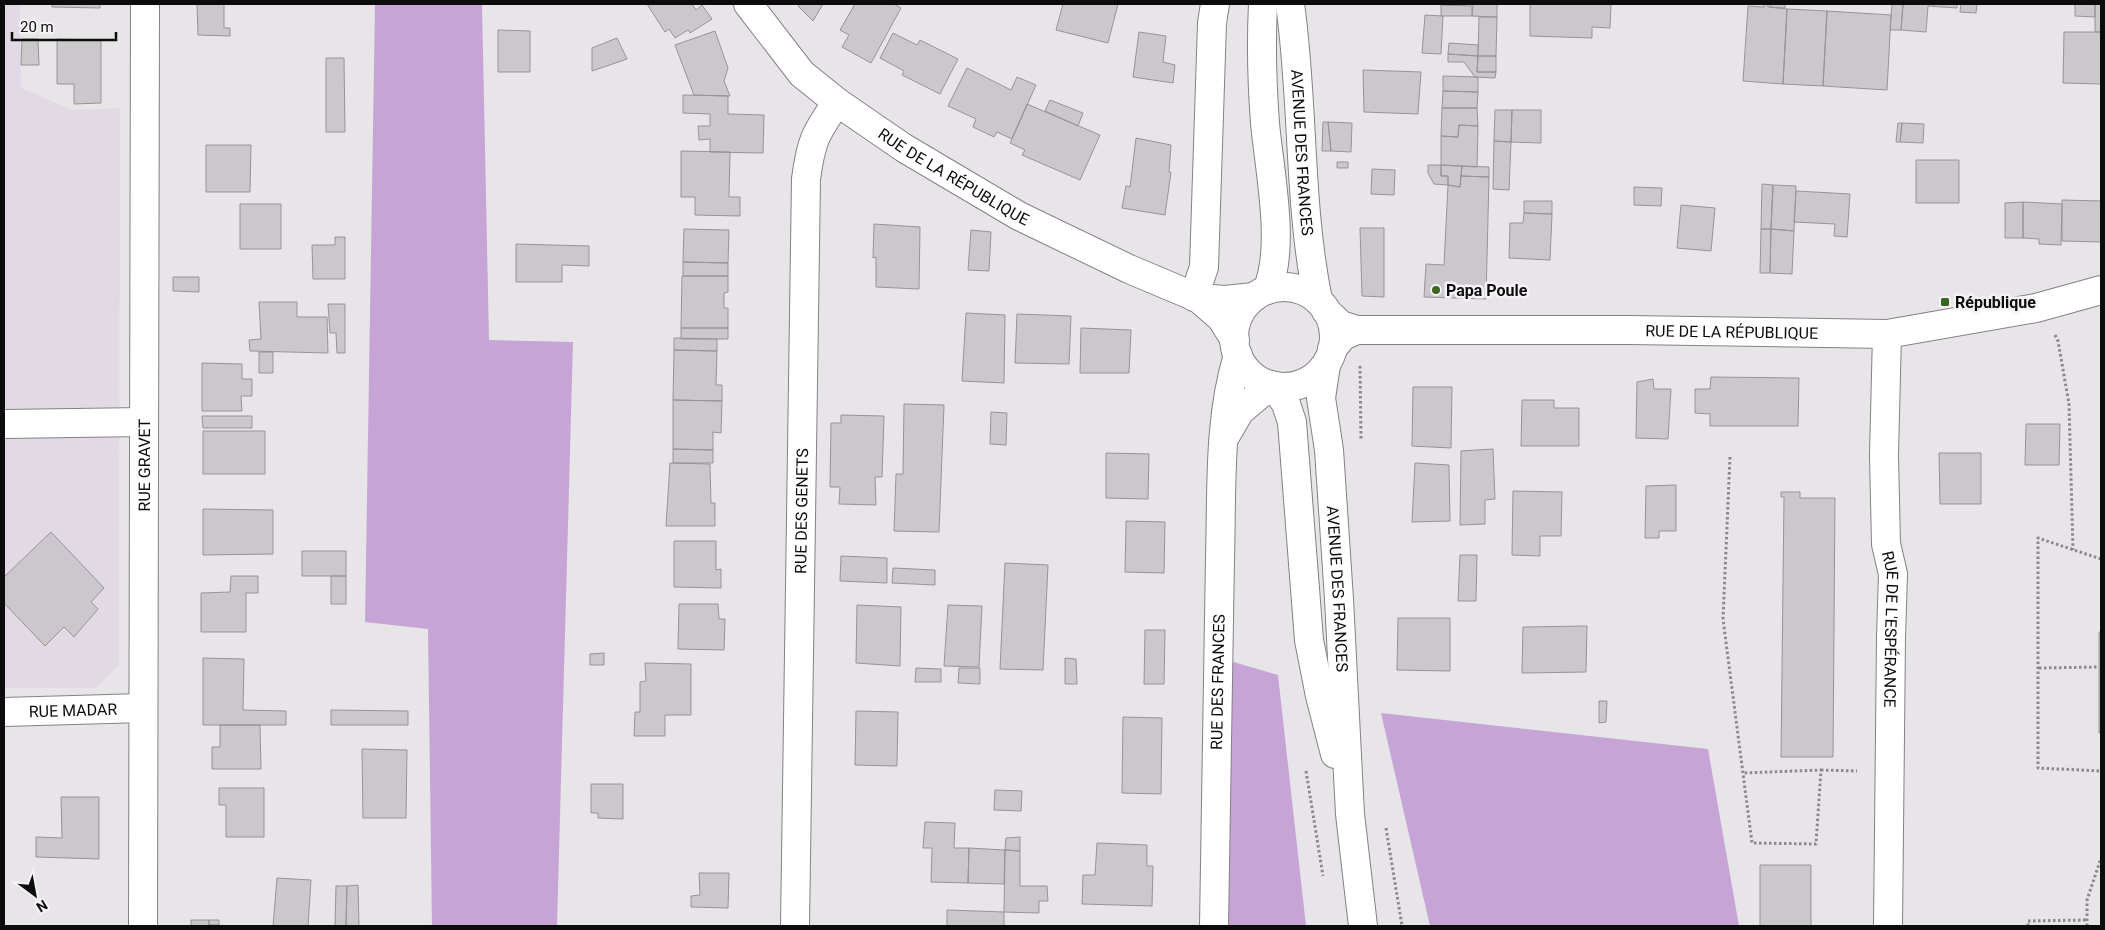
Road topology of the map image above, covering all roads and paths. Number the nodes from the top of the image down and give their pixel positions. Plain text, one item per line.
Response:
1 (145, 4) edge
2 (748, 4) edge
3 (1215, 4) edge
4 (1263, 4) edge
5 (1290, 4) edge
6 (836, 102) junction
7 (2101, 290) edge
8 (1260, 293) junction
9 (1196, 298) junction
10 (1322, 305) junction
11 (2036, 308) junction
12 (1358, 330) junction
13 (1887, 334) junction
14 (1236, 348) junction
15 (1329, 357) junction
16 (1273, 385) junction
17 (144, 422) junction
18 (4, 424) edge
19 (1224, 438) junction
20 (1730, 456) dead end
21 (2073, 550) junction
22 (2101, 559) edge
23 (2099, 667) dead end
24 (2039, 668) junction
25 (143, 708) junction
26 (4, 712) edge
27 (2101, 771) edge
28 (1743, 773) junction
29 (1350, 814) junction
30 (2101, 858) edge
31 (2087, 920) junction
32 (143, 926) edge
33 (795, 926) edge
34 (1214, 926) edge
35 (1363, 926) edge
36 (1888, 926) edge
37 (2028, 926) edge
38 (2087, 926) edge

1 - 17 street, RUE GRAVET
2 - 6 street, RUE DE LA RÉPUBLIQUE
3 - 9 street
4 - 8 street, AVENUE DES FRANCES
5 - 10 street, AVENUE DES FRANCES
6 - 9 street, RUE DE LA RÉPUBLIQUE
6 - 33 street, RUE DES GENETS
7 - 11 street, RUE DE LA RÉPUBLIQUE
8 - 9 street, RUE DE LA RÉPUBLIQUE
8 - 10 street
8 - 14 street
9 - 14 street, RUE DE LA RÉPUBLIQUE
10 - 12 street, RUE DE LA RÉPUBLIQUE
10 - 15 street
11 - 13 street, RUE DE LA RÉPUBLIQUE
11 - 21 path
12 - 13 street, RUE DE LA RÉPUBLIQUE
12 - 15 street
13 - 36 street, RUE DE L'ESPÉRANCE
14 - 16 street
14 - 19 street, RUE DES FRANCES
15 - 16 street
15 - 29 street, AVENUE DES FRANCES
16 - 19 street, RUE DES FRANCES
16 - 29 street, AVENUE DES FRANCES
17 - 18 street
17 - 25 street, RUE GRAVET
19 - 34 street, RUE DES FRANCES
20 - 28 path
21 - 22 path
21 - 24 path
23 - 24 path
24 - 27 path
25 - 26 street, RUE MADAR
25 - 32 street, RUE GRAVET
28 - 28 path
29 - 35 street, AVENUE DES FRANCES
30 - 31 path
31 - 37 path
31 - 38 path

